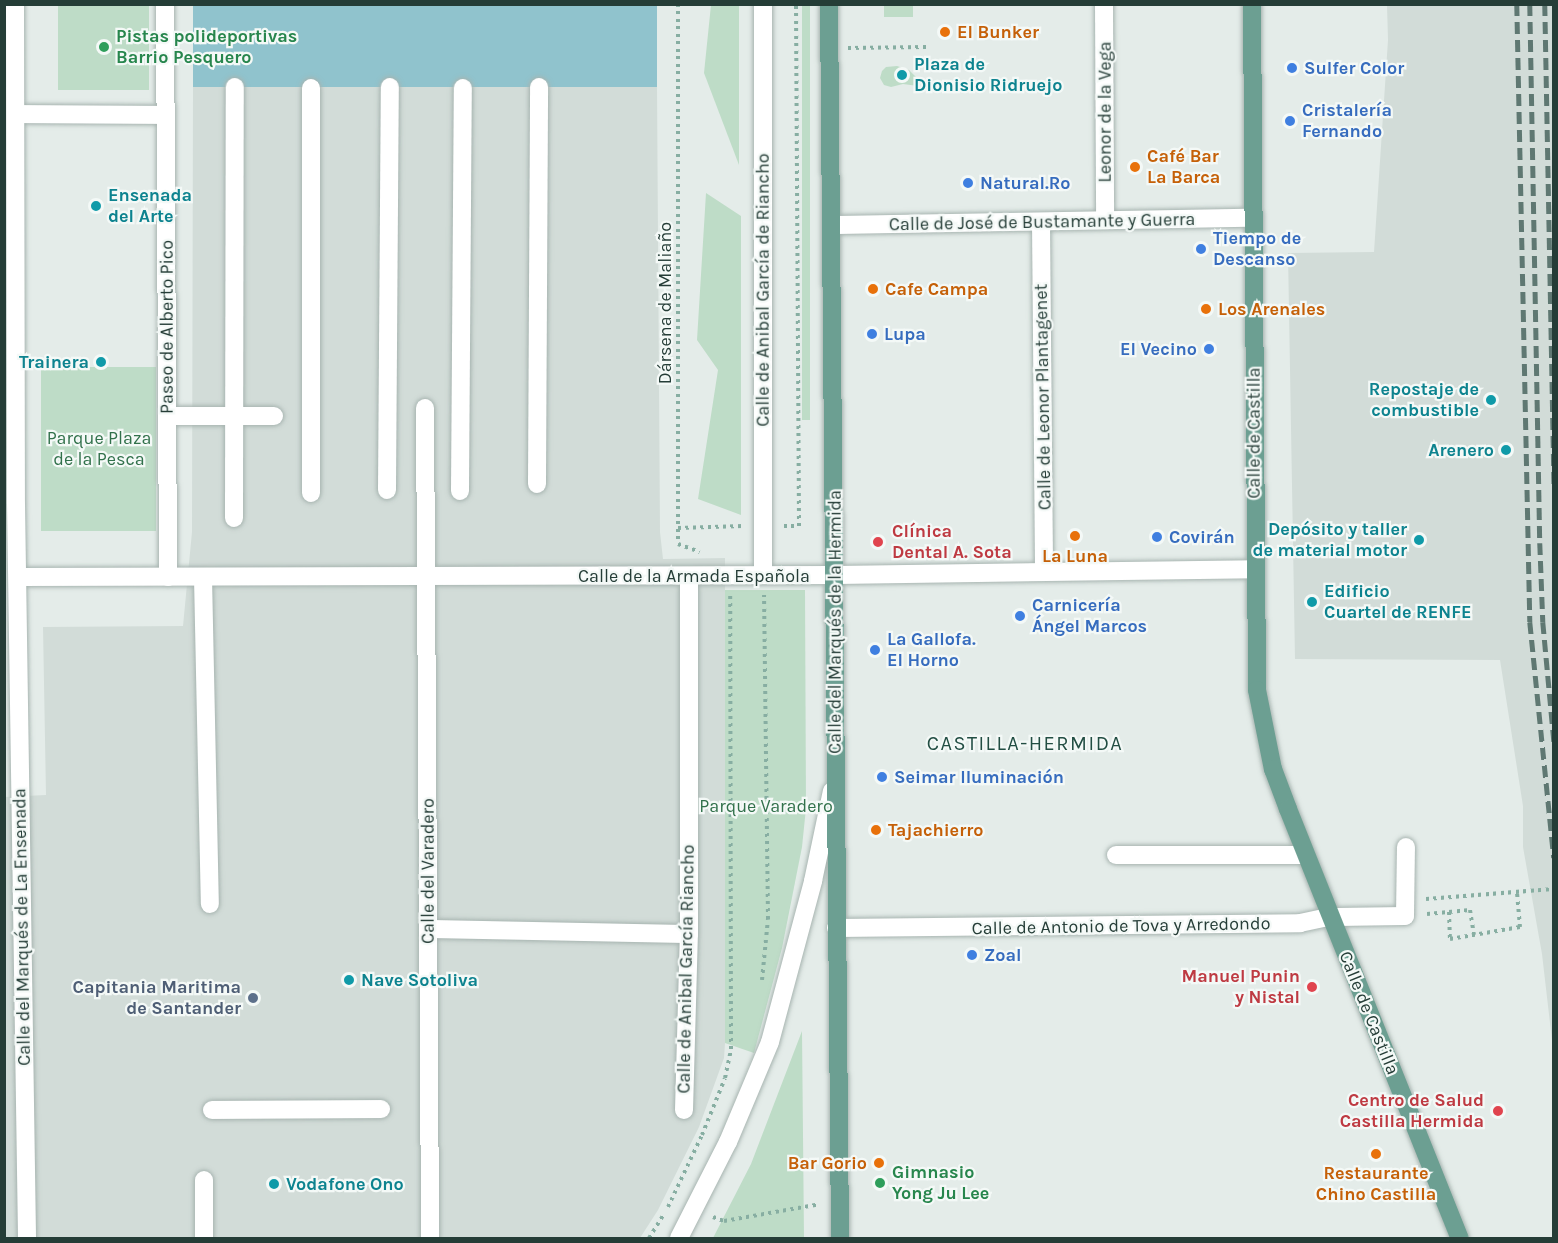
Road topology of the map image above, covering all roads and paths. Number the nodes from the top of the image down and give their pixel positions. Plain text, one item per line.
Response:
1 (15, 4) edge
2 (165, 4) edge
3 (678, 4) edge
4 (763, 4) edge
5 (796, 4) edge
6 (829, 4) edge
7 (1104, 4) edge
8 (1252, 4) edge
9 (926, 47) dead end
10 (830, 48) junction
11 (235, 87) dead end
12 (390, 87) dead end
13 (539, 87) dead end
14 (311, 88) dead end
15 (463, 88) dead end
16 (16, 114) junction
17 (166, 115) junction
18 (1253, 218) junction
19 (1105, 220) junction
20 (1041, 222) junction
21 (832, 225) junction
22 (10, 352) edge
23 (425, 408) dead end
24 (167, 416) junction
25 (234, 416) junction
26 (274, 416) dead end
27 (537, 484) dead end
28 (387, 490) dead end
29 (460, 491) dead end
30 (311, 493) dead end
31 (234, 518) dead end
32 (746, 526) dead end
33 (779, 526) dead end
34 (678, 528) junction
35 (1255, 569) junction
36 (1044, 571) junction
37 (718, 575) junction
38 (763, 575) junction
39 (836, 575) junction
40 (426, 576) junction
41 (689, 576) junction
42 (18, 577) junction
43 (168, 577) junction
44 (202, 577) junction
45 (730, 590) dead end
46 (835, 775) junction
47 (1406, 847) dead end
48 (1116, 855) dead end
49 (1305, 855) junction
50 (1554, 889) edge
51 (1517, 892) junction
52 (210, 904) dead end
53 (1405, 908) junction
54 (1329, 917) junction
55 (836, 928) junction
56 (428, 929) junction
57 (689, 934) junction
58 (1474, 935) junction
59 (781, 1008) junction
60 (381, 1109) dead end
61 (212, 1110) dead end
62 (684, 1110) dead end
63 (204, 1180) dead end
64 (838, 1201) junction
65 (694, 1210) junction
66 (27, 1239) edge
67 (204, 1239) edge
68 (430, 1239) edge
69 (649, 1239) edge
70 (679, 1239) edge
71 (840, 1239) edge
72 (1460, 1239) edge

1 - 16 street, Calle del Marqués de La Ensenada
2 - 17 street, Paseo de Alberto Pico
3 - 34 path, Dársena de Maliaño
4 - 38 street, Calle de Anibal García de Riancho
5 - 33 path
6 - 10 main road, Calle del Marqués de la Hermida
7 - 19 street, Leonor de la Vega
8 - 18 main road, Calle de Castilla
9 - 10 path
10 - 21 main road, Calle del Marqués de la Hermida
11 - 25 street
12 - 28 street
13 - 27 street
14 - 30 street
15 - 29 street
16 - 17 street
16 - 22 street, Calle del Marqués de La Ensenada
17 - 24 street, Paseo de Alberto Pico
18 - 19 street, Calle de José de Bustamante y Guerra
18 - 35 main road, Calle de Castilla
19 - 20 street, Calle de José de Bustamante y Guerra
20 - 21 street, Calle de José de Bustamante y Guerra
20 - 36 street, Calle de Leonor Plantagenet
21 - 39 main road, Calle del Marqués de la Hermida
22 - 42 street, Calle del Marqués de La Ensenada
23 - 40 street, Calle del Varadero
24 - 25 street
24 - 43 street, Paseo de Alberto Pico
25 - 26 street
25 - 31 street
32 - 34 path
34 - 37 path
35 - 36 street, Calle de la Armada Española
35 - 49 main road, Calle de Castilla
36 - 39 street, Calle de la Armada Española
37 - 38 street, Calle de la Armada Española
37 - 41 street, Calle de la Armada Española
38 - 39 street, Calle de la Armada Española
38 - 59 path
39 - 46 main road, Calle del Marqués de la Hermida
40 - 41 street, Calle de la Armada Española
40 - 44 street, Calle de la Armada Española
40 - 56 street, Calle del Varadero
41 - 57 street, Calle de Anibal García Riancho
42 - 43 street, Calle de la Armada Española
42 - 66 street, Calle del Marqués de La Ensenada
43 - 44 street, Calle de la Armada Española
44 - 52 street
45 - 69 path
46 - 55 main road, Calle del Marqués de la Hermida
46 - 59 street
47 - 53 street
48 - 49 street
49 - 54 main road, Calle de Castilla
50 - 51 path
51 - 53 path
51 - 58 path
53 - 54 street, Calle de Antonio de Tova y Arredondo
54 - 55 street, Calle de Antonio de Tova y Arredondo
54 - 72 main road, Calle de Castilla
55 - 64 main road, Calle del Marqués de la Hermida
56 - 57 street
56 - 68 street, Calle del Varadero
57 - 62 street, Calle de Anibal García Riancho
58 - 58 path
59 - 65 street
60 - 61 street
63 - 67 street
64 - 65 path
64 - 71 main road, Calle del Marqués de la Hermida
65 - 70 street

